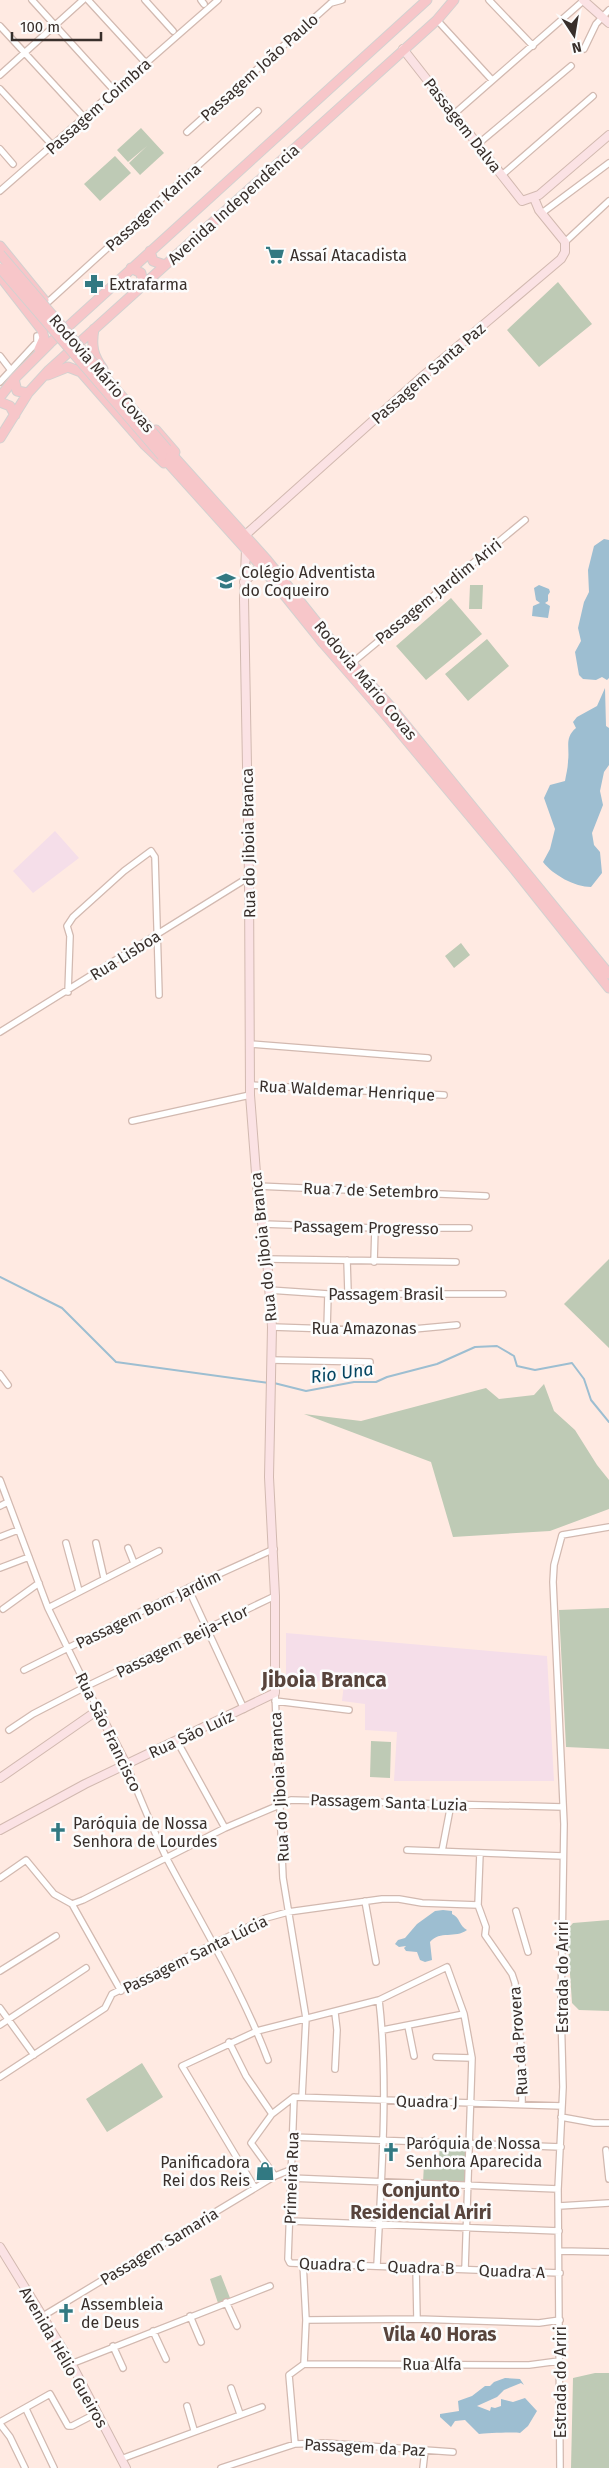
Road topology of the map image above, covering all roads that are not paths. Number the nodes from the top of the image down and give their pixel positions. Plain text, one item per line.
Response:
1 (32, 0) edge
2 (83, 0) edge
3 (88, 0) edge
4 (145, 0) edge
5 (218, 0) edge
6 (342, 0) edge
7 (427, 0) edge
8 (454, 0) edge
9 (489, 0) edge
10 (583, 0) edge
11 (329, 1) edge
12 (609, 10) edge
13 (602, 17) junction
14 (437, 20) junction
15 (609, 23) edge
16 (55, 25) junction
17 (0, 26) edge
18 (173, 31) dead end
19 (533, 46) junction
20 (584, 49) dead end
21 (403, 50) junction
22 (25, 52) junction
23 (143, 60) dead end
24 (571, 66) dead end
25 (0, 75) edge
26 (492, 80) junction
27 (112, 87) dead end
28 (0, 89) edge
29 (593, 96) dead end
30 (258, 111) dead end
31 (81, 114) dead end
32 (454, 114) junction
33 (187, 132) dead end
34 (609, 135) edge
35 (478, 144) junction
36 (53, 146) junction
37 (0, 149) edge
38 (609, 163) edge
39 (13, 164) dead end
40 (502, 175) junction
41 (0, 192) edge
42 (534, 198) junction
43 (609, 201) edge
44 (542, 213) junction
45 (565, 242) junction
46 (0, 246) edge
47 (150, 251) junction
48 (0, 254) edge
49 (165, 265) junction
50 (0, 268) edge
51 (131, 268) junction
52 (0, 276) edge
53 (143, 285) junction
54 (47, 303) junction
55 (78, 318) junction
56 (94, 329) junction
57 (38, 336) dead end
58 (0, 356) edge
59 (25, 367) junction
60 (10, 369) junction
61 (14, 379) junction
62 (0, 382) edge
63 (37, 382) junction
64 (28, 393) junction
65 (0, 397) edge
66 (0, 402) edge
67 (14, 415) junction
68 (0, 438) edge
69 (165, 453) junction
70 (195, 487) junction
71 (525, 520) dead end
72 (242, 538) junction
73 (249, 546) junction
74 (264, 563) junction
75 (244, 582) junction
76 (352, 663) junction
77 (250, 877) junction
78 (157, 935) junction
79 (609, 974) edge
80 (609, 988) edge
81 (68, 992) junction
82 (159, 995) dead end
83 (0, 1032) edge
84 (250, 1044) junction
85 (428, 1058) dead end
86 (250, 1085) junction
87 (250, 1095) junction
88 (444, 1095) dead end
89 (132, 1121) dead end
90 (257, 1186) junction
91 (486, 1196) dead end
92 (263, 1224) junction
93 (375, 1228) junction
94 (470, 1228) dead end
95 (267, 1259) junction
96 (347, 1260) junction
97 (374, 1262) junction
98 (456, 1262) dead end
99 (269, 1290) junction
100 (348, 1292) junction
101 (328, 1294) junction
102 (503, 1294) dead end
103 (457, 1325) dead end
104 (272, 1327) junction
105 (326, 1329) junction
106 (271, 1360) junction
107 (370, 1362) dead end
108 (0, 1374) edge
109 (8, 1385) dead end
110 (0, 1480) edge
111 (8, 1502) junction
112 (0, 1506) edge
113 (609, 1527) edge
114 (18, 1530) junction
115 (0, 1537) edge
116 (66, 1543) dead end
117 (96, 1543) dead end
118 (128, 1548) dead end
119 (274, 1549) junction
120 (159, 1550) dead end
121 (29, 1557) junction
122 (134, 1563) junction
123 (0, 1568) edge
124 (104, 1578) junction
125 (38, 1583) junction
126 (188, 1588) junction
127 (79, 1591) junction
128 (276, 1596) junction
129 (48, 1608) junction
130 (3, 1609) dead end
131 (208, 1629) junction
132 (69, 1648) junction
133 (24, 1670) dead end
134 (87, 1686) junction
135 (275, 1697) junction
136 (244, 1709) junction
137 (98, 1710) junction
138 (348, 1710) dead end
139 (9, 1730) dead end
140 (177, 1741) junction
141 (126, 1764) junction
142 (0, 1778) edge
143 (279, 1804) junction
144 (451, 1804) junction
145 (563, 1807) junction
146 (1, 1827) edge
147 (224, 1828) junction
148 (407, 1850) dead end
149 (442, 1851) junction
150 (480, 1853) junction
151 (562, 1856) junction
152 (166, 1857) junction
153 (0, 1878) edge
154 (365, 1901) junction
155 (72, 1904) junction
156 (478, 1905) junction
157 (516, 1911) dead end
158 (288, 1912) junction
159 (56, 1936) dead end
160 (213, 1942) junction
161 (528, 1952) dead end
162 (376, 1962) dead end
163 (86, 1968) dead end
164 (0, 1971) edge
165 (121, 1991) junction
166 (379, 2000) junction
167 (0, 2008) edge
168 (335, 2013) junction
169 (464, 2014) junction
170 (306, 2018) junction
171 (8, 2020) junction
172 (0, 2025) edge
173 (408, 2026) junction
174 (383, 2030) junction
175 (257, 2031) junction
176 (229, 2042) junction
177 (34, 2055) junction
178 (414, 2056) dead end
179 (436, 2057) dead end
180 (472, 2058) junction
181 (268, 2060) dead end
182 (335, 2069) dead end
183 (0, 2077) edge
184 (294, 2097) junction
185 (302, 2097) junction
186 (382, 2101) junction
187 (471, 2102) junction
188 (522, 2103) junction
189 (562, 2106) junction
190 (272, 2114) junction
191 (561, 2116) junction
192 (609, 2123) edge
193 (292, 2137) junction
194 (382, 2140) junction
195 (470, 2143) junction
196 (561, 2147) junction
197 (606, 2150) dead end
198 (290, 2170) junction
199 (275, 2176) junction
200 (290, 2178) junction
201 (609, 2179) edge
202 (381, 2182) junction
203 (468, 2187) junction
204 (255, 2188) junction
205 (558, 2189) junction
206 (609, 2202) edge
207 (560, 2206) junction
208 (290, 2221) junction
209 (379, 2225) junction
210 (466, 2228) junction
211 (559, 2232) junction
212 (0, 2247) edge
213 (560, 2251) junction
214 (609, 2252) edge
215 (288, 2259) joint
216 (303, 2263) junction
217 (378, 2266) junction
218 (416, 2267) junction
219 (465, 2269) junction
220 (560, 2273) junction
221 (270, 2286) dead end
222 (226, 2302) junction
223 (43, 2316) junction
224 (190, 2316) junction
225 (416, 2319) junction
226 (306, 2320) junction
227 (560, 2320) junction
228 (237, 2326) dead end
229 (153, 2331) junction
230 (201, 2342) dead end
231 (113, 2346) junction
232 (166, 2359) dead end
233 (560, 2361) junction
234 (71, 2364) junction
235 (304, 2364) junction
236 (123, 2368) dead end
237 (231, 2388) dead end
238 (187, 2406) dead end
239 (262, 2406) dead end
240 (26, 2409) junction
241 (97, 2413) junction
242 (240, 2414) junction
243 (0, 2423) edge
244 (194, 2430) junction
245 (295, 2444) junction
246 (425, 2450) junction
247 (453, 2452) dead end
248 (121, 2458) junction
249 (25, 2468) edge
250 (54, 2468) edge
251 (126, 2468) edge
252 (221, 2468) edge
253 (423, 2468) edge
254 (560, 2468) edge

1 - 16 street
2 - 16 street
3 - 23 street
4 - 18 street
5 - 36 street, Passagem Coimbra
6 - 11 street
7 - 47 main road, Avenida Independência
8 - 14 main road, Avenida Independência
9 - 19 street
10 - 13 main road
10 - 19 street
11 - 33 street, Passagem João Paulo
12 - 13 street
13 - 15 main road
13 - 20 street
14 - 21 main road, Avenida Independência
14 - 26 street
16 - 22 street
16 - 27 street
17 - 22 street
19 - 26 street
21 - 32 main road, Passagem Dalva
21 - 49 main road, Avenida Independência
22 - 25 street
22 - 31 street
24 - 35 street
26 - 32 street
28 - 36 street
29 - 40 street
30 - 54 street, Passagem Karina
32 - 35 main road, Passagem Dalva
34 - 42 main road
35 - 40 main road, Passagem Dalva
36 - 41 street, Passagem Coimbra
37 - 39 street
38 - 44 street
40 - 42 main road, Passagem Dalva
42 - 44 main road
43 - 45 street, Passagem Santa Paz
44 - 45 main road
45 - 72 main road, Passagem Santa Paz
46 - 54 main road
47 - 49 main road
47 - 51 main road, Avenida Independência
48 - 69 main road, Rodovia Mário Covas, bridge
49 - 53 main road, Avenida Independência
50 - 69 main road, Rodovia Mário Covas, bridge
51 - 53 main road
51 - 55 main road, Avenida Independência
52 - 59 main road
53 - 56 main road, Avenida Independência
54 - 55 main road
55 - 59 main road, Avenida Independência
56 - 63 main road, Avenida Independência
56 - 70 main road
57 - 60 street
58 - 60 street
59 - 61 main road, Avenida Independência
60 - 62 street
61 - 64 main road
61 - 65 main road, Avenida Independência
63 - 64 main road, Avenida Independência
63 - 70 main road
64 - 67 main road, Avenida Independência
66 - 67 main road
67 - 68 main road, Avenida Independência
69 - 70 main road, Rodovia Mário Covas
70 - 72 main road, Rodovia Mário Covas
71 - 76 street, Passagem Jardim Ariri
72 - 73 main road, Rodovia Mário Covas
73 - 74 main road, Rodovia Mário Covas
73 - 75 main road, Rua do Jiboia Branca
74 - 75 main road
74 - 76 main road, Rodovia Mário Covas
74 - 80 main road, Rodovia Mário Covas
75 - 77 main road, Rua do Jiboia Branca
76 - 79 main road, Rodovia Mário Covas
77 - 78 street, Rua Lisboa
77 - 84 main road, Rua do Jiboia Branca
78 - 81 street, Rua Lisboa
78 - 81 street
78 - 82 street
81 - 83 street, Rua Lisboa
84 - 85 street
84 - 86 main road, Rua do Jiboia Branca
86 - 87 main road, Rua do Jiboia Branca
86 - 88 street, Rua Waldemar Henrique
87 - 89 street
87 - 90 main road, Rua do Jiboia Branca
90 - 91 street, Rua 7 de Setembro
90 - 92 main road, Rua do Jiboia Branca
92 - 93 street, Passagem Progresso
92 - 95 main road, Rua do Jiboia Branca
93 - 94 street, Passagem Progresso
93 - 97 street
95 - 96 street
95 - 99 main road, Rua do Jiboia Branca
96 - 97 street
96 - 100 street
97 - 98 street
99 - 101 street, Passagem Brasil
99 - 104 main road, Rua do Jiboia Branca
100 - 101 street, Passagem Brasil
100 - 102 street, Passagem Brasil
101 - 105 street
103 - 105 street, Rua Amazonas
104 - 105 street, Rua Amazonas
104 - 106 main road, Rua do Jiboia Branca
106 - 107 street
106 - 119 main road, Rua do Jiboia Branca
108 - 109 street
110 - 111 street, Rua São Francisco
111 - 112 street
111 - 114 street, Rua São Francisco
113 - 145 street, Estrada do Ariri
114 - 115 street
114 - 121 street, Rua São Francisco
116 - 127 street
117 - 124 street
118 - 122 street
119 - 126 street, Passagem Bom Jardim
119 - 128 main road, Rua do Jiboia Branca
120 - 122 street
121 - 123 street
121 - 125 street, Rua São Francisco
122 - 124 street
124 - 127 street
125 - 129 street, Rua São Francisco
125 - 130 street
126 - 131 street
126 - 132 street, Passagem Bom Jardim
127 - 129 street
128 - 131 street, Passagem Beija-Flor
128 - 135 main road, Rua do Jiboia Branca
129 - 132 street, Rua São Francisco
131 - 134 street, Passagem Beija-Flor
131 - 136 street
132 - 133 street, Passagem Bom Jardim
132 - 134 street, Rua São Francisco
134 - 137 street, Rua São Francisco
134 - 139 street, Passagem Beija-Flor
135 - 136 main road, Rua São Luíz
135 - 138 street
135 - 143 street, Rua do Jiboia Branca
136 - 140 main road, Rua São Luíz
137 - 141 main road, Rua São Francisco
137 - 142 main road
140 - 141 main road, Rua São Luíz
140 - 147 street
141 - 146 main road, Rua São Luíz
141 - 152 street, Rua São Francisco
143 - 144 street, Passagem Santa Luzia
143 - 147 street, Passagem Santa Luzia
143 - 158 street, Rua do Jiboia Branca
144 - 145 street, Passagem Santa Luzia
144 - 149 street
145 - 151 street, Estrada do Ariri
147 - 152 street, Passagem Santa Luzia
148 - 149 street
149 - 150 street
150 - 151 street
150 - 156 street
151 - 189 street, Estrada do Ariri
152 - 155 street, Passagem Santa Luzia
152 - 160 street, Rua São Francisco
153 - 155 street
154 - 156 street, Passagem Santa Lúcia
154 - 158 street, Passagem Santa Lúcia
154 - 162 street
155 - 165 street
156 - 188 street, Rua da Provera
157 - 161 street
158 - 160 street, Passagem Santa Lúcia
158 - 170 street, Rua do Jiboia Branca
159 - 164 street
160 - 165 street, Passagem Santa Lúcia
160 - 175 street, Rua São Francisco
163 - 171 street
165 - 177 street, Passagem Santa Lúcia
166 - 168 street
166 - 169 street
166 - 174 street
167 - 171 street
168 - 170 street
168 - 182 street
169 - 173 street
169 - 180 street
170 - 175 street
170 - 185 street, Rua do Jiboia Branca
171 - 172 street
171 - 177 street
173 - 174 street
173 - 178 street
174 - 186 street
175 - 176 street
175 - 181 street, Rua São Francisco
176 - 190 street
176 - 204 street
177 - 183 street, Passagem Santa Lúcia
179 - 180 street
180 - 187 street
184 - 185 street
184 - 190 street
184 - 193 street, Primeira Rua
185 - 186 street, Quadra J
186 - 187 street, Quadra J
186 - 194 street
187 - 188 street, Quadra J
187 - 195 street
188 - 189 street, Quadra J
189 - 191 street, Estrada do Ariri
190 - 199 street
191 - 192 street
191 - 196 street, Estrada do Ariri
193 - 194 street
193 - 198 street, Primeira Rua
194 - 195 street
194 - 202 street
195 - 196 street
195 - 203 street
196 - 205 street, Estrada do Ariri
197 - 201 street
198 - 199 street, Passagem Samaria
198 - 200 street, Primeira Rua
199 - 204 street, Passagem Samaria
200 - 202 street
200 - 208 street, Primeira Rua
202 - 203 street
202 - 209 street
203 - 205 street
203 - 210 street
204 - 223 street, Passagem Samaria
205 - 207 street, Estrada do Ariri
206 - 207 street
207 - 211 street, Estrada do Ariri
208 - 209 street
208 - 215 street, Primeira Rua
209 - 210 street
209 - 217 street
210 - 211 street
210 - 219 street
211 - 213 street, Estrada do Ariri
212 - 223 main road, Avenida Hélio Gueiros
213 - 214 street
213 - 220 street, Estrada do Ariri
215 - 216 street, Quadra C
216 - 217 street, Quadra C
216 - 226 street
217 - 218 street, Quadra B
218 - 219 street, Quadra B
218 - 225 street
219 - 220 street, Quadra A
220 - 227 street, Estrada do Ariri
221 - 222 street
222 - 224 street
222 - 228 street
223 - 234 main road, Avenida Hélio Gueiros
224 - 229 street
224 - 230 street
225 - 226 street
225 - 227 street
226 - 235 street
227 - 233 street, Estrada do Ariri
229 - 231 street
229 - 232 street
231 - 234 street
231 - 236 street
233 - 235 street, Rua Alfa
233 - 254 street, Estrada do Ariri
234 - 241 main road, Avenida Hélio Gueiros
235 - 245 street
237 - 242 street
238 - 244 street
239 - 242 street
240 - 241 street
240 - 243 street
240 - 250 street
241 - 248 main road, Avenida Hélio Gueiros
242 - 244 street
243 - 249 street
244 - 248 street
245 - 246 street, Passagem da Paz
245 - 252 street, Passagem da Paz
246 - 247 street, Passagem da Paz
246 - 253 street
248 - 251 main road, Avenida Hélio Gueiros

